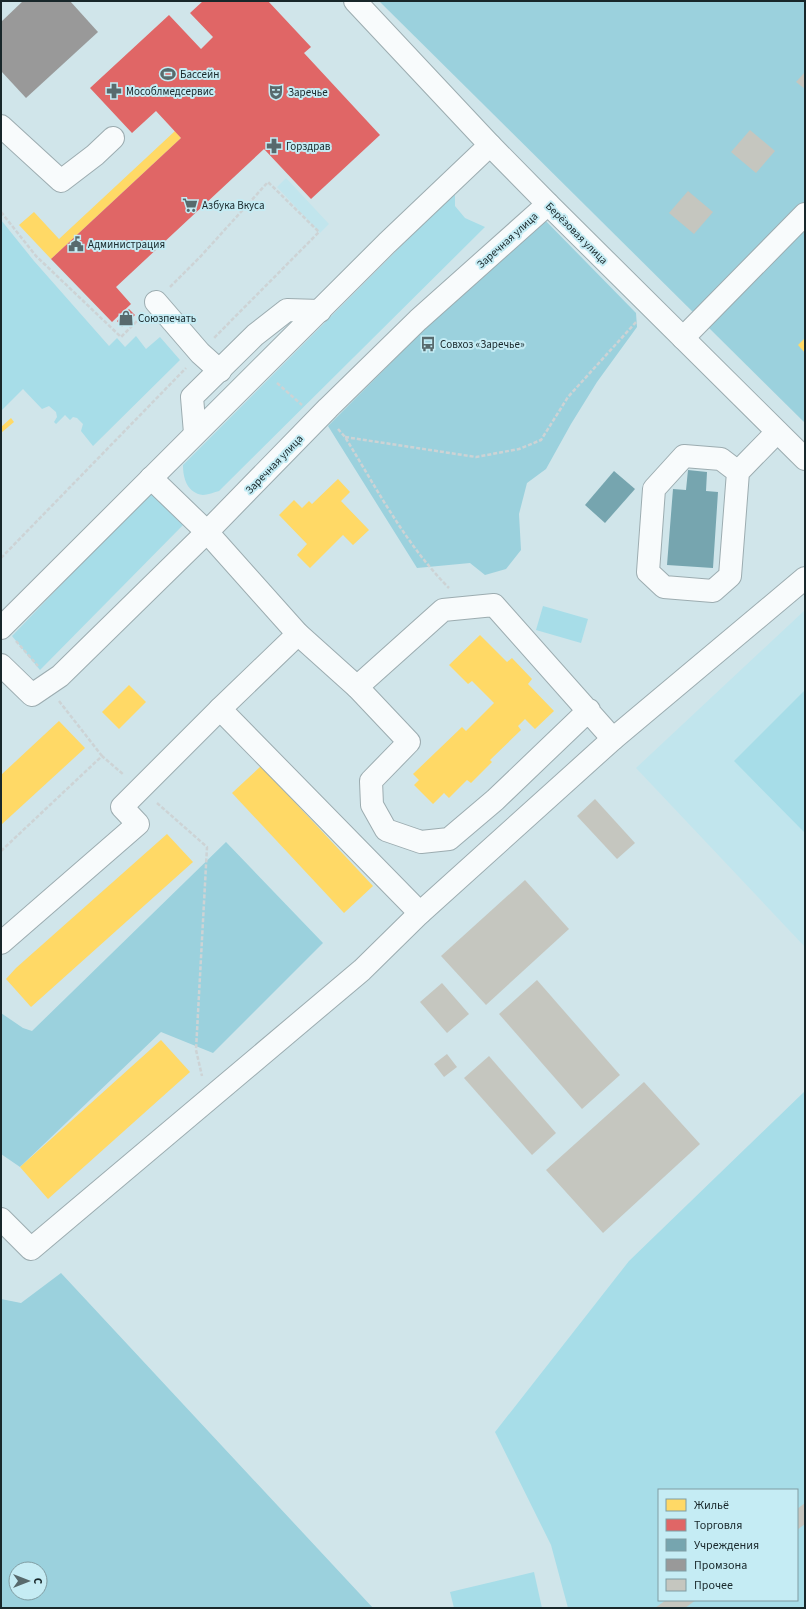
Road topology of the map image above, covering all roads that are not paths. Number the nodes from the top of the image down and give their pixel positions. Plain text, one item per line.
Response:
1 (355, 1) edge
2 (1, 126) edge
3 (113, 138) dead end
4 (490, 145) junction
5 (548, 204) junction
6 (805, 214) edge
7 (156, 302) road end
8 (320, 311) junction
9 (683, 338) junction
10 (220, 371) junction
11 (777, 432) junction
12 (195, 433) junction
13 (805, 459) edge
14 (738, 472) junction
15 (151, 478) junction
16 (207, 532) junction
17 (805, 578) edge
18 (7, 633) edge
19 (298, 634) junction
20 (1, 665) edge
21 (357, 687) junction
22 (220, 708) junction
23 (589, 710) junction
24 (613, 739) junction
25 (420, 913) junction
26 (1, 943) edge
27 (1, 1219) edge

1 - 4 street, Берёзовая улица
2 - 3 street
4 - 5 street, Берёзовая улица
4 - 8 street
5 - 9 street, Берёзовая улица
5 - 16 street, Заречная улица
6 - 9 street
7 - 10 street
8 - 10 street
8 - 12 street
9 - 11 street, Берёзовая улица
10 - 12 street
11 - 13 street, Берёзовая улица
11 - 14 street
12 - 15 street
14 - 14 street
15 - 16 street
15 - 18 street
16 - 19 street
16 - 20 street, Заречная улица
17 - 24 street
19 - 21 street
19 - 22 street
21 - 23 street
21 - 23 street
22 - 25 street
22 - 26 street
23 - 24 street
24 - 25 street
25 - 27 street

